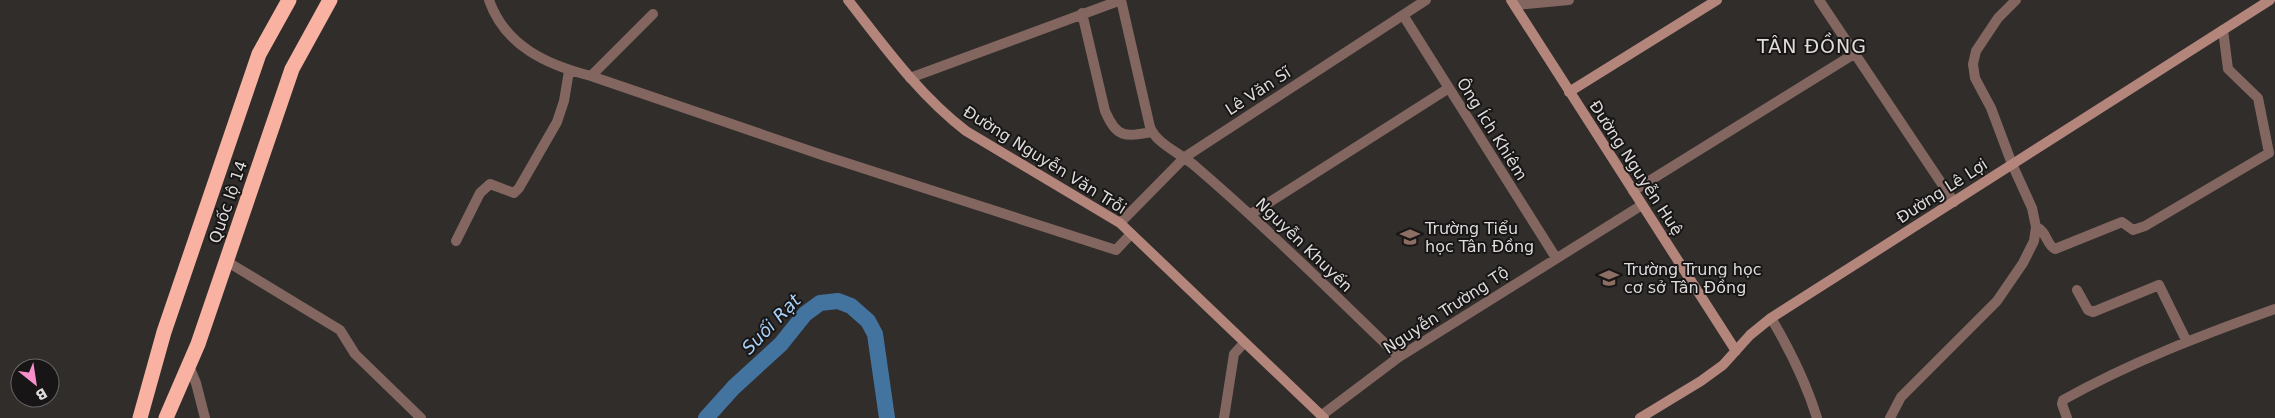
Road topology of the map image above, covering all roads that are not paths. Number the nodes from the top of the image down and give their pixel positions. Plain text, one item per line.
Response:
1 (289, 0) edge
2 (330, 0) edge
3 (489, 0) edge
4 (1121, 0) edge
5 (1426, 0) edge
6 (1569, 0) edge
7 (1717, 0) edge
8 (1819, 0) edge
9 (2016, 0) edge
10 (2270, 0) edge
11 (850, 1) edge
12 (1513, 3) edge
13 (1082, 13) junction
14 (654, 14) dead end
15 (1403, 15) junction
16 (2223, 30) junction
17 (1854, 54) junction
18 (569, 71) junction
19 (591, 76) junction
20 (910, 78) junction
21 (1449, 88) junction
22 (1569, 92) junction
23 (1152, 132) junction
24 (1185, 157) junction
25 (2012, 164) junction
26 (1633, 191) junction
27 (1954, 202) junction
28 (1642, 205) junction
29 (1251, 214) junction
30 (1120, 223) junction
31 (2036, 227) junction
32 (1131, 234) junction
33 (456, 242) dead end
34 (1556, 258) junction
35 (226, 261) junction
36 (2077, 290) dead end
37 (2275, 308) edge
38 (1771, 318) junction
39 (2186, 340) junction
40 (1244, 342) junction
41 (1736, 351) junction
42 (1399, 357) junction
43 (189, 366) junction
44 (1323, 416) edge
45 (140, 418) edge
46 (166, 418) edge
47 (205, 418) edge
48 (421, 418) edge
49 (1224, 418) edge
50 (1640, 418) edge
51 (1817, 418) edge
52 (1890, 418) edge
53 (2067, 418) edge

1 - 45 highway, Quốc lộ 14
2 - 35 highway, Quốc lộ 14
3 - 18 street
4 - 13 street
4 - 23 street
5 - 15 street, Lê Văn Sĩ
6 - 12 street
7 - 22 street
8 - 17 street
9 - 25 street
10 - 16 street, Đường Lê Lợi
11 - 20 street, Đường Nguyễn Văn Trỗi
12 - 22 street, Đường Nguyễn Huệ
13 - 20 street
13 - 23 street
14 - 19 street
15 - 21 street, Ông Ích Khiêm
15 - 24 street, Lê Văn Sĩ
16 - 25 street, Đường Lê Lợi
16 - 31 street
17 - 26 street
17 - 27 street
18 - 19 street
18 - 33 street
19 - 32 street
20 - 30 street, Đường Nguyễn Văn Trỗi
21 - 29 street
21 - 34 street, Ông Ích Khiêm
22 - 26 street, Đường Nguyễn Huệ
23 - 24 street, Nguyễn Khuyến
24 - 29 street, Nguyễn Khuyến
24 - 30 street, Lê Văn Sĩ
25 - 27 street, Đường Lê Lợi
25 - 31 street
26 - 28 street, Đường Nguyễn Huệ
27 - 38 street, Đường Lê Lợi
28 - 34 street, Nguyễn Trường Tộ
28 - 41 street, Đường Nguyễn Huệ
29 - 42 street, Nguyễn Khuyến
30 - 32 street, Đường Nguyễn Văn Trỗi
31 - 52 street
32 - 40 street, Đường Nguyễn Văn Trỗi
34 - 42 street, Nguyễn Trường Tộ
35 - 43 highway, Quốc lộ 14
35 - 48 street
36 - 39 street
37 - 39 street
38 - 41 street, Đường Lê Lợi
38 - 51 street
39 - 53 street
40 - 44 street, Đường Nguyễn Văn Trỗi
40 - 49 street
41 - 50 street, Đường Lê Lợi
42 - 44 street, Nguyễn Trường Tộ
43 - 46 highway, Quốc lộ 14
43 - 47 street

